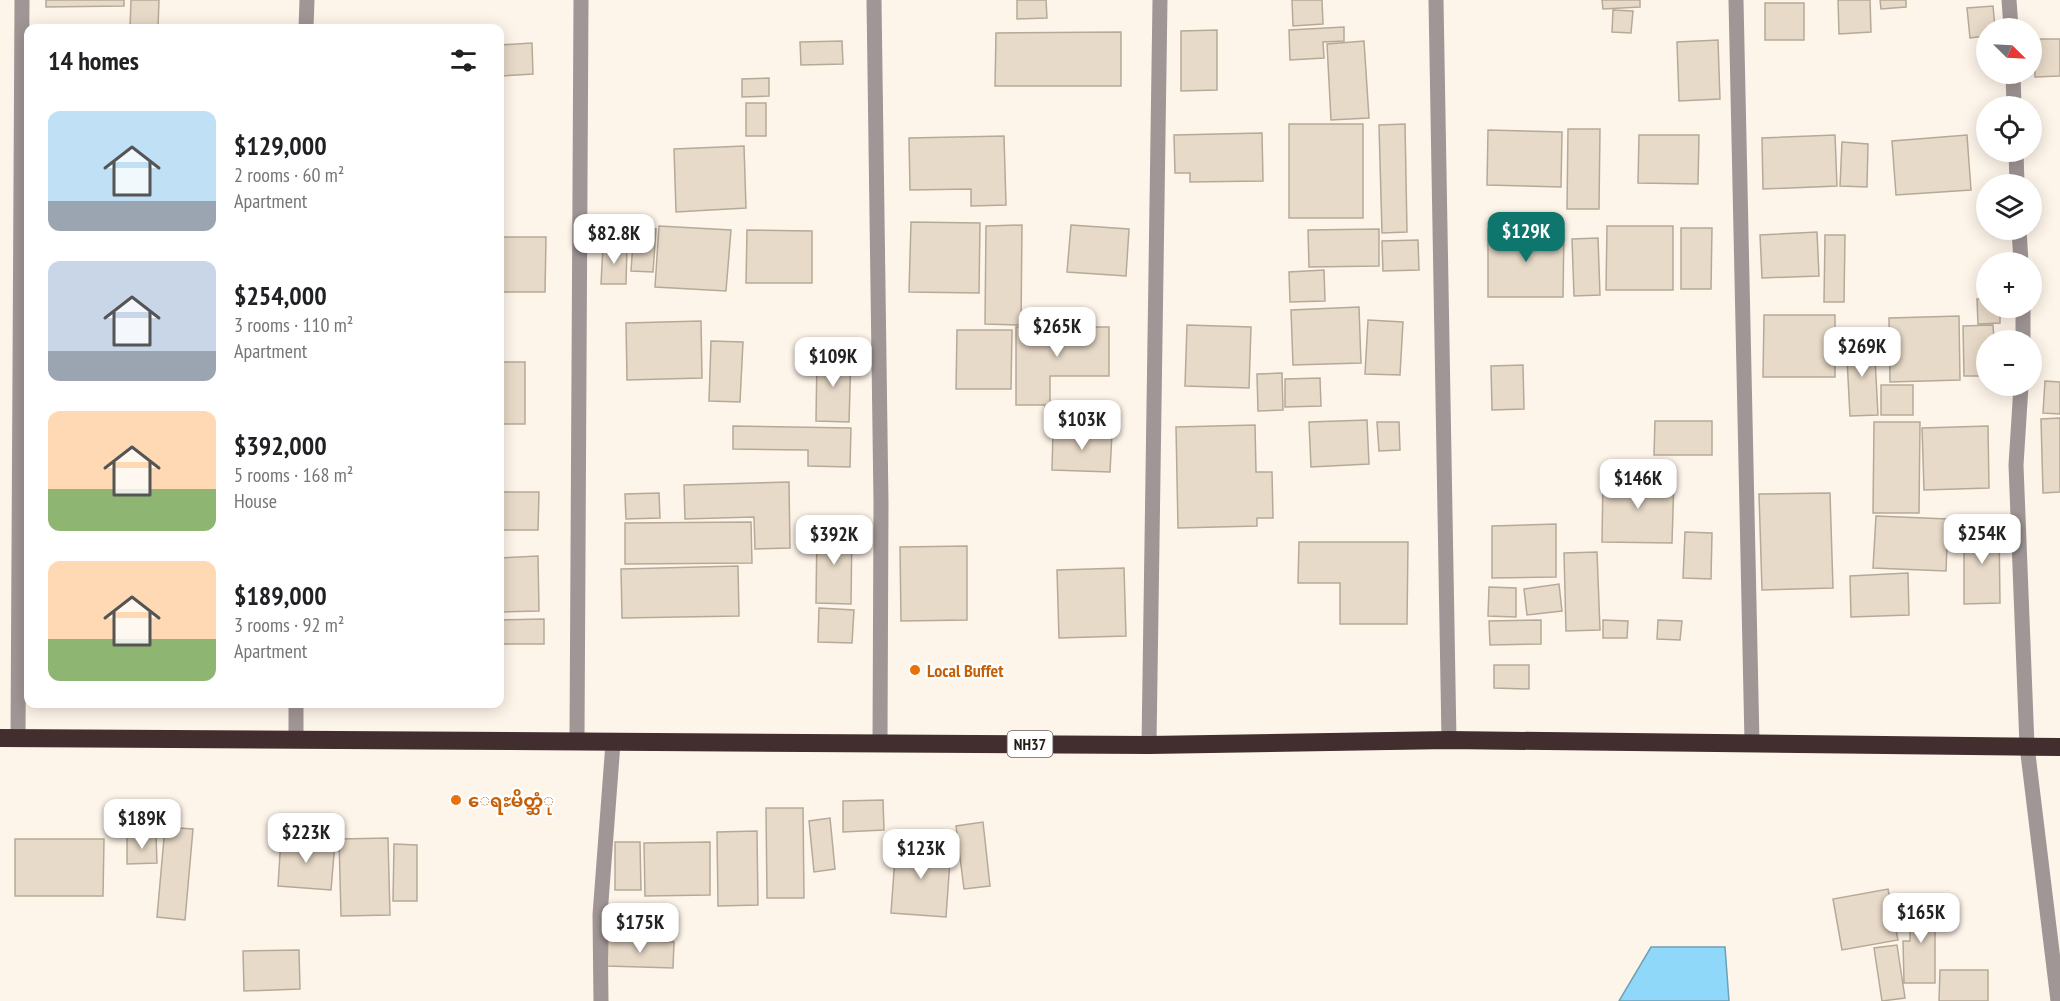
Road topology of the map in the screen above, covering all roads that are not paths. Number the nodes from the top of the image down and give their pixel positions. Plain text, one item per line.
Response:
1 (22, 0) edge
2 (307, 0) edge
3 (581, 0) edge
4 (874, 0) edge
5 (1160, 0) edge
6 (1436, 0) edge
7 (1736, 0) edge
8 (2009, 0) edge
9 (2010, 18) edge
10 (306, 24) edge
11 (2019, 396) edge
12 (296, 708) edge
13 (9, 738) edge
14 (296, 739) junction
15 (577, 740) junction
16 (1449, 740) junction
17 (880, 742) junction
18 (1752, 742) junction
19 (613, 743) junction
20 (1149, 745) junction
21 (2026, 746) junction
22 (2060, 747) edge
23 (601, 1001) edge
24 (2058, 1001) edge

1 - 13 street
2 - 10 street
3 - 15 street
4 - 17 street
5 - 20 street
6 - 16 street
7 - 18 street
8 - 9 street
11 - 21 street
12 - 14 street
13 - 14 highway, NH37
14 - 15 highway, NH37
15 - 19 highway, NH37
16 - 18 highway, NH37
16 - 20 highway, NH37
17 - 19 highway, NH37
17 - 20 highway, NH37
18 - 21 highway, NH37
19 - 23 street
21 - 22 highway, NH37
21 - 24 street

